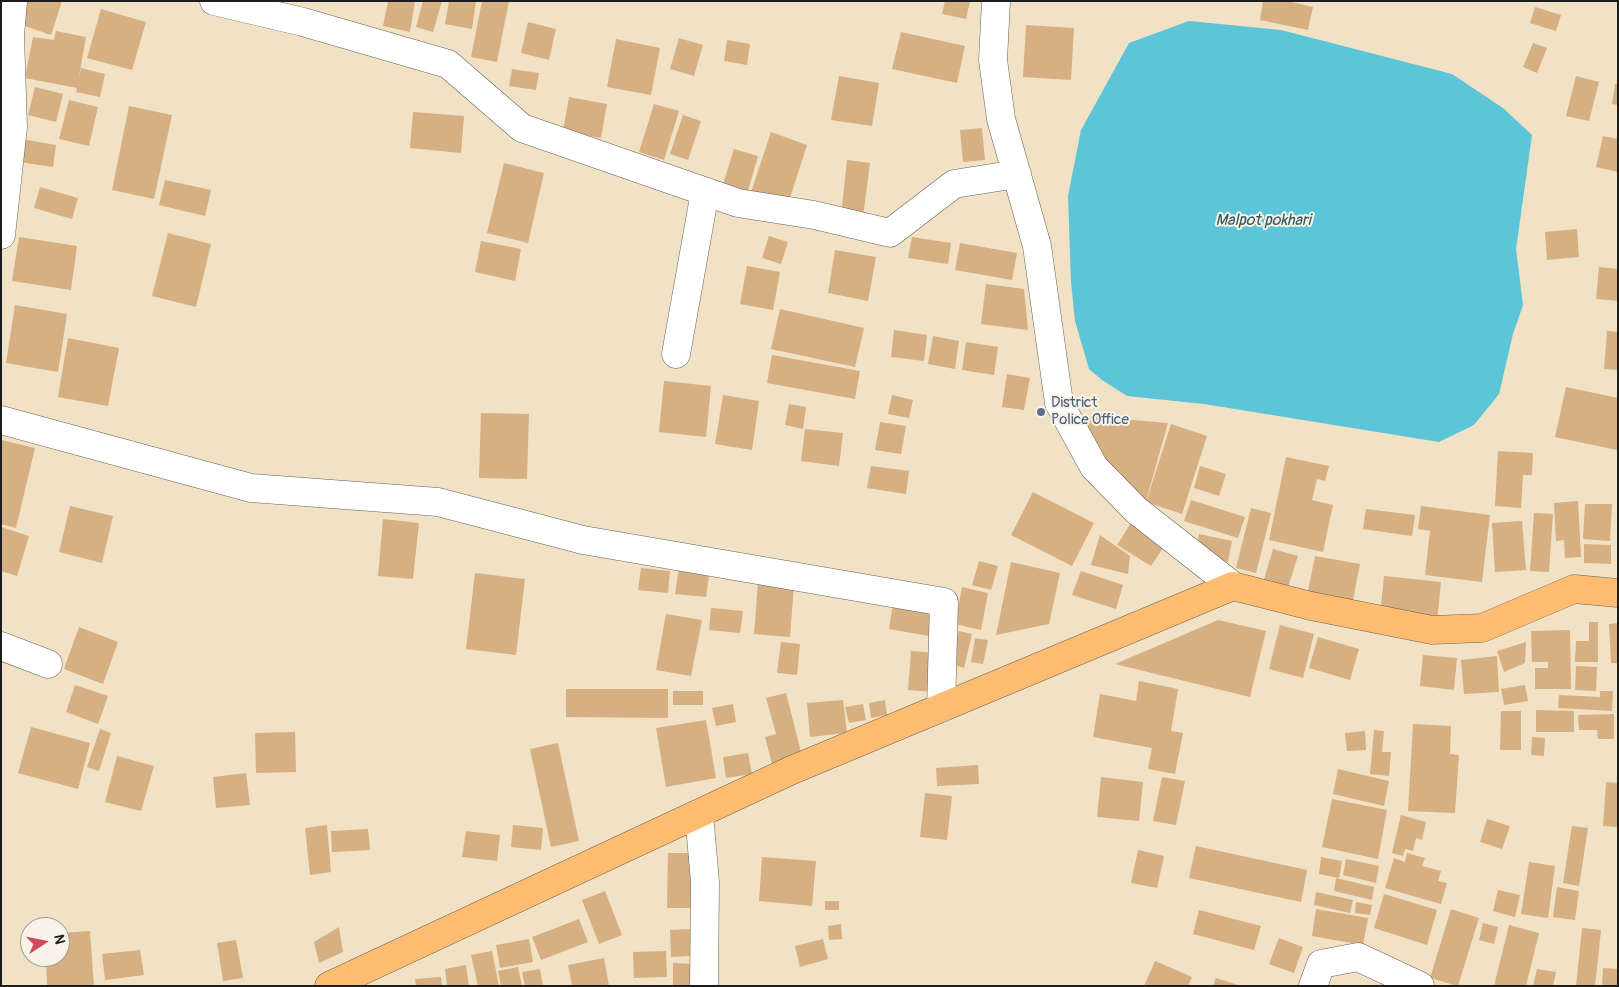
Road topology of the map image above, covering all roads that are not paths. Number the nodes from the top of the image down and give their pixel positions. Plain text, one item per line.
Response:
1 (13, 1) edge
2 (214, 1) edge
3 (996, 1) edge
4 (1018, 174) junction
5 (705, 192) junction
6 (1, 235) edge
7 (676, 354) dead end
8 (1, 420) edge
9 (1232, 586) junction
10 (1618, 592) edge
11 (1, 646) edge
12 (48, 664) dead end
13 (941, 708) junction
14 (699, 814) junction
15 (328, 986) edge
16 (704, 986) edge
17 (1313, 986) edge
18 (1420, 986) edge

1 - 6 street
2 - 5 street
3 - 4 street
4 - 5 street
4 - 9 street
5 - 7 street
8 - 13 street
9 - 10 main road
9 - 13 main road
11 - 12 street
13 - 14 main road
14 - 15 main road
14 - 16 street
17 - 18 street

